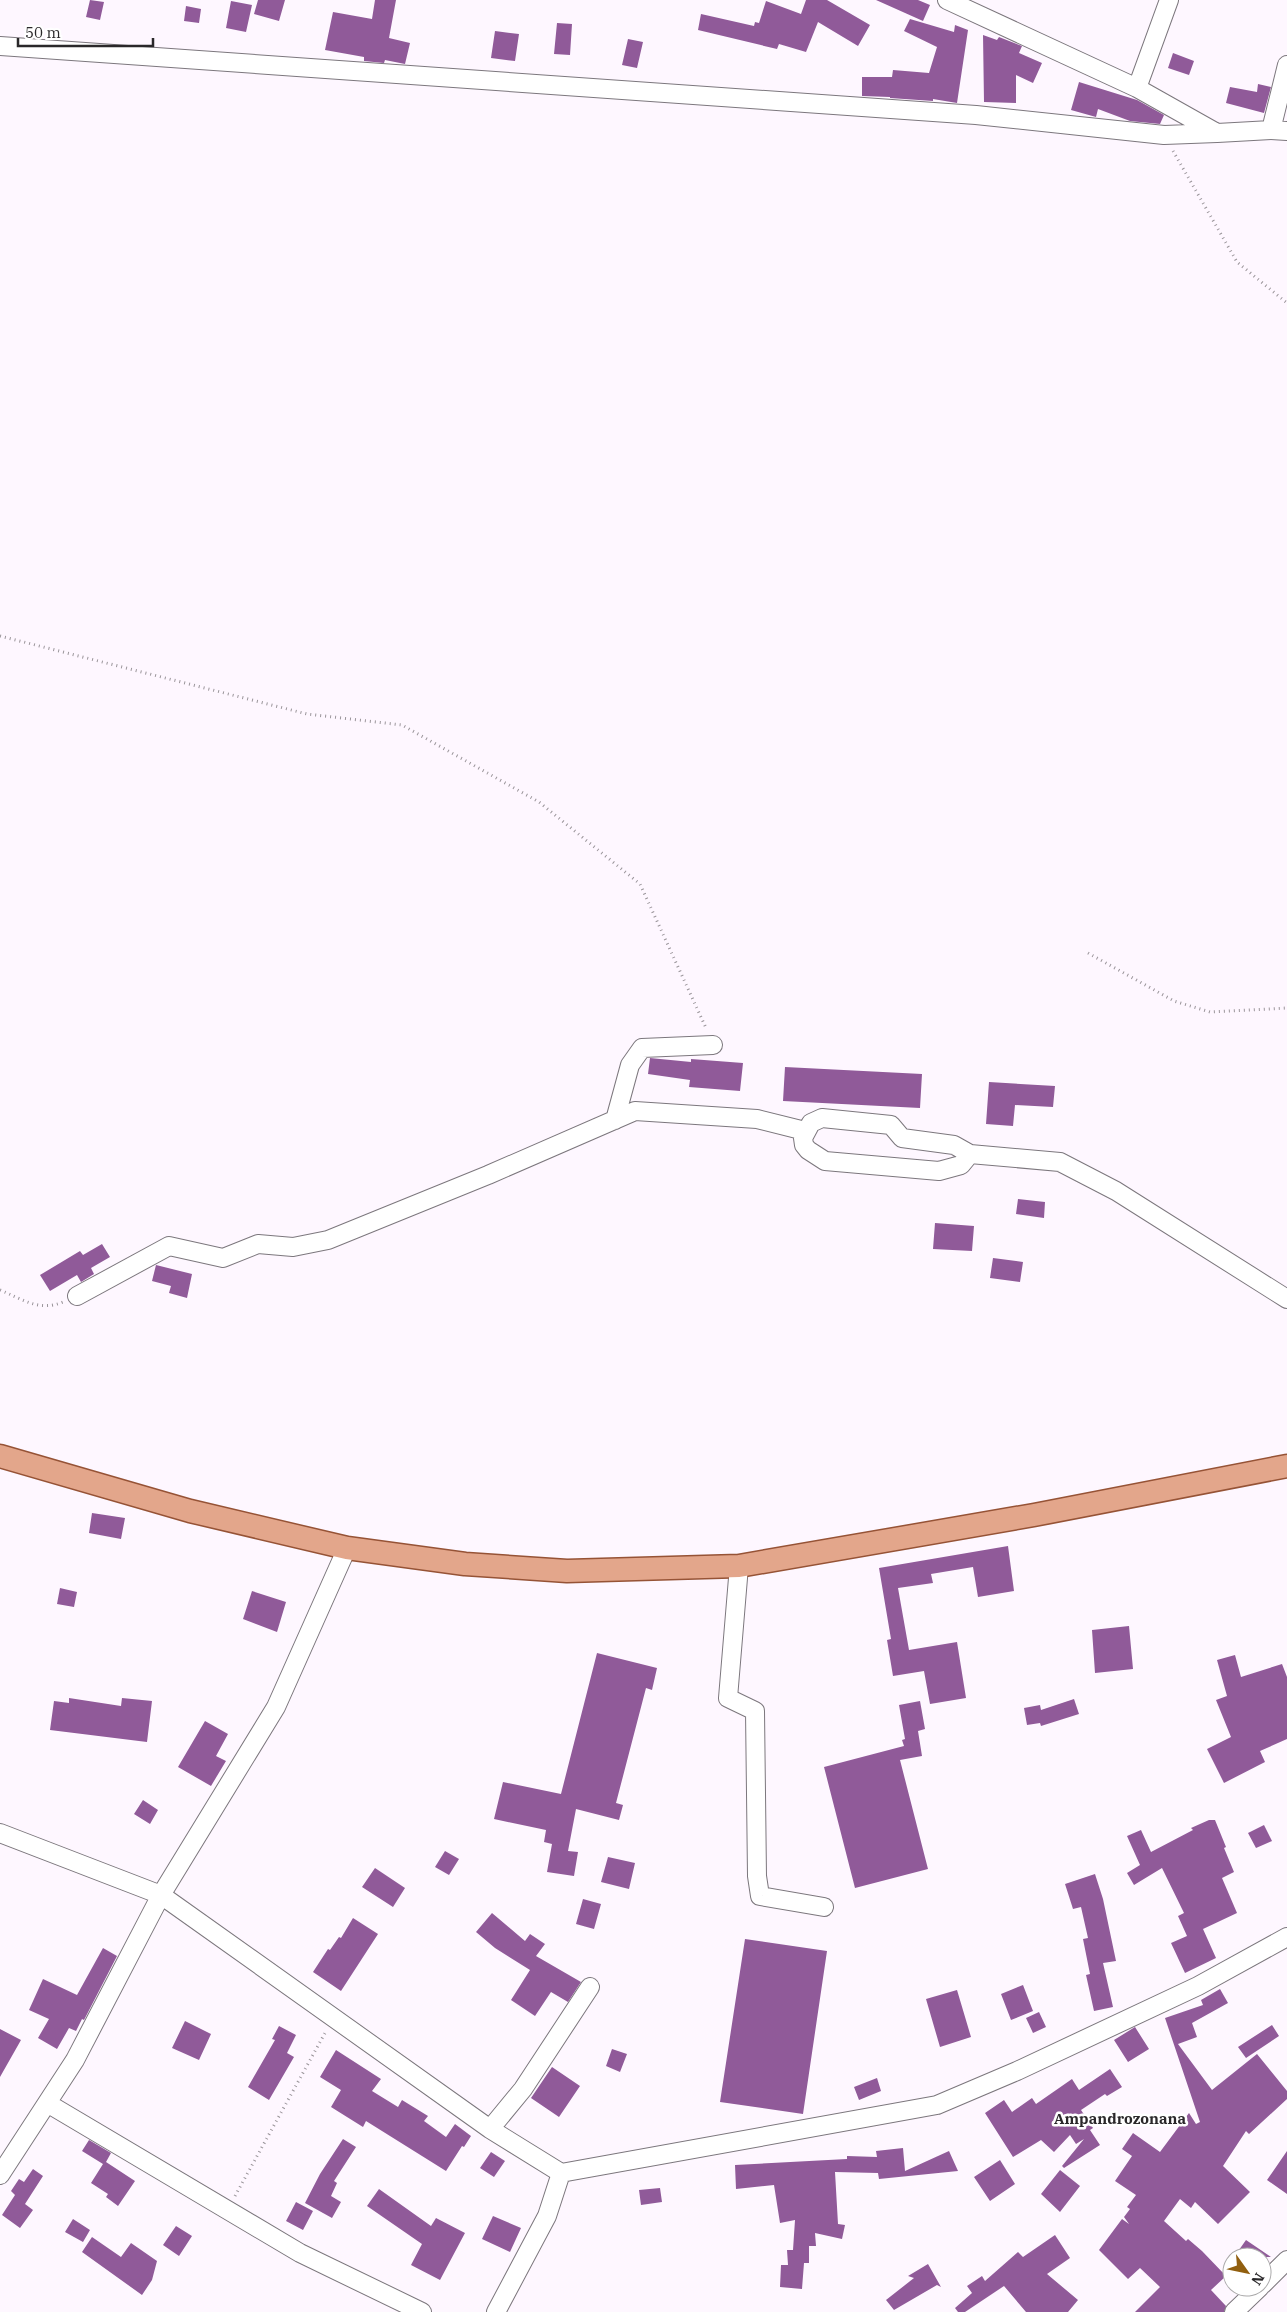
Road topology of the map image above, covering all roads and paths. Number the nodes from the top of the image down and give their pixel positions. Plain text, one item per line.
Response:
1 (948, 0) edge
2 (1169, 0) edge
3 (0, 46) edge
4 (1287, 65) edge
5 (1137, 88) junction
6 (1279, 130) edge
7 (1216, 133) junction
8 (1164, 135) junction
9 (1287, 304) edge
10 (0, 636) edge
11 (1088, 953) dead end
12 (1287, 1008) edge
13 (713, 1045) joint
14 (615, 1120) junction
15 (805, 1131) junction
16 (970, 1154) junction
17 (0, 1290) edge
18 (77, 1296) joint
19 (1287, 1299) edge
20 (0, 1456) edge
21 (1287, 1466) edge
22 (347, 1548) junction
23 (739, 1566) junction
24 (0, 1833) edge
25 (161, 1895) junction
26 (824, 1907) dead end
27 (1287, 1937) edge
28 (590, 1987) dead end
29 (334, 2017) junction
30 (47, 2103) junction
31 (490, 2129) junction
32 (561, 2173) junction
33 (0, 2175) edge
34 (228, 2209) junction
35 (1287, 2260) edge
36 (1272, 2275) edge
37 (1250, 2297) edge
38 (422, 2312) edge
39 (496, 2312) edge
40 (1234, 2312) edge

1 - 5 street
2 - 5 street
3 - 8 street
4 - 6 street
5 - 7 street
6 - 7 street
7 - 8 street
8 - 9 path
10 - 13 path
11 - 12 path
13 - 14 street
14 - 15 street
14 - 18 street
15 - 16 street
15 - 16 street
16 - 19 street
17 - 18 path
20 - 22 main road
21 - 23 main road
22 - 23 main road
22 - 25 street
23 - 26 street
24 - 25 street
25 - 29 street
25 - 30 street
27 - 32 street
28 - 31 street
29 - 31 street
29 - 34 path
30 - 33 street
30 - 34 street
31 - 32 street
32 - 39 street
34 - 38 street
35 - 36 street
37 - 40 street

